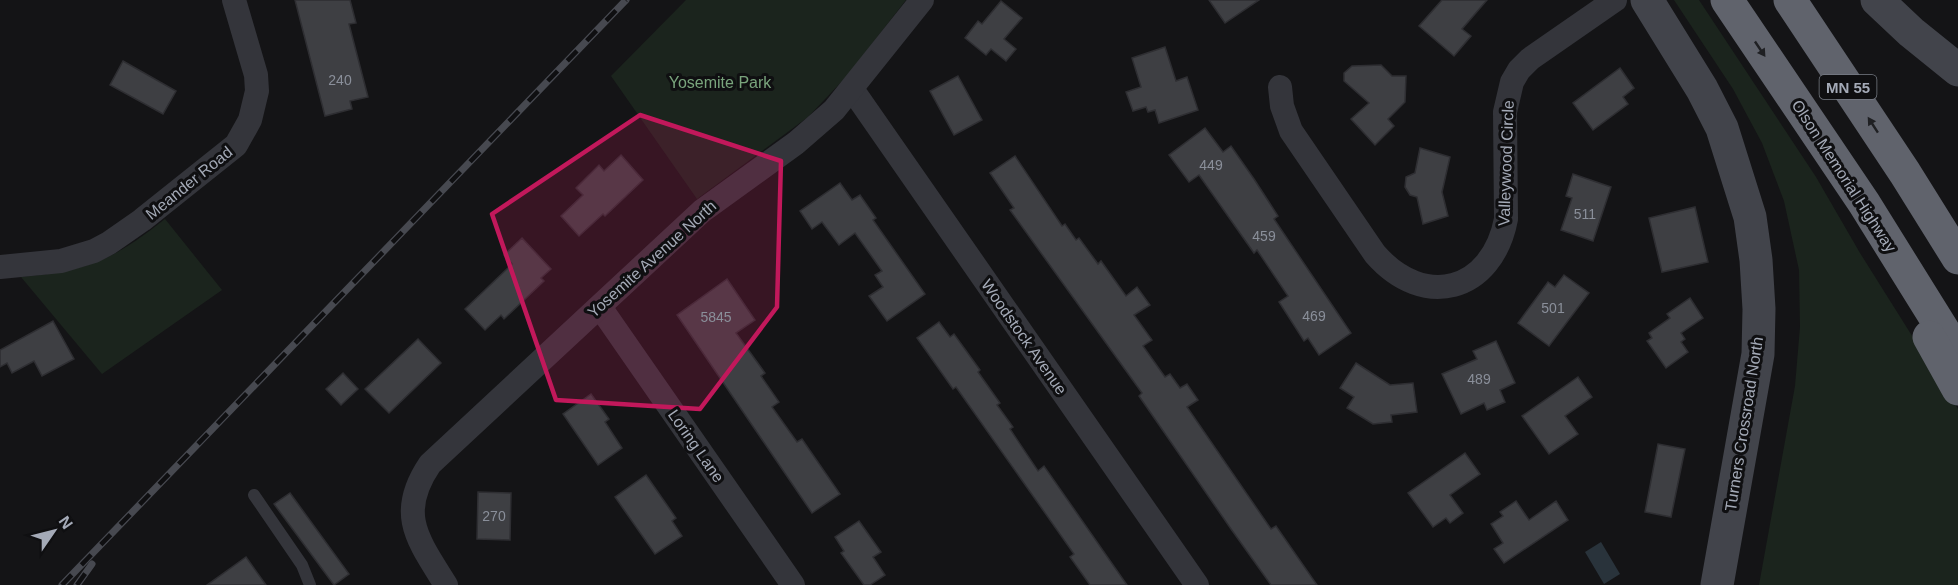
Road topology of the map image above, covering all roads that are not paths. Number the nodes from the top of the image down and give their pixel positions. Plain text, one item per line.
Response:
1 (234, 0) edge
2 (922, 0) edge
3 (1615, 0) edge
4 (1647, 0) edge
5 (1727, 0) edge
6 (1790, 0) edge
7 (1876, 0) edge
8 (1958, 70) edge
9 (1280, 87) dead end
10 (852, 89) junction
11 (1905, 174) junction
12 (1864, 203) junction
13 (1958, 241) edge
14 (1958, 258) edge
15 (0, 267) edge
16 (600, 307) junction
17 (1958, 354) edge
18 (1958, 389) edge
19 (254, 495) dead end
20 (310, 585) edge
21 (446, 585) edge
22 (793, 585) edge
23 (1197, 585) edge
24 (1718, 585) edge

1 - 15 street, Meander Road
2 - 10 street, Yosemite Avenue North
3 - 9 street, Valleywood Circle
4 - 24 street, Turners Crossroad North
5 -> 12 highway, Olson Memorial Highway / MN 55
11 -> 6 highway, MN 55
7 - 8 street
10 - 16 street, Yosemite Avenue North
10 - 23 street, Woodstock Avenue
11 - 13 highway
11 - 14 highway, MN 55
12 - 17 highway, Olson Memorial Highway / MN 55
12 - 18 highway
16 - 21 street, Yosemite Avenue North
16 - 22 street, Loring Lane
19 - 20 lane

